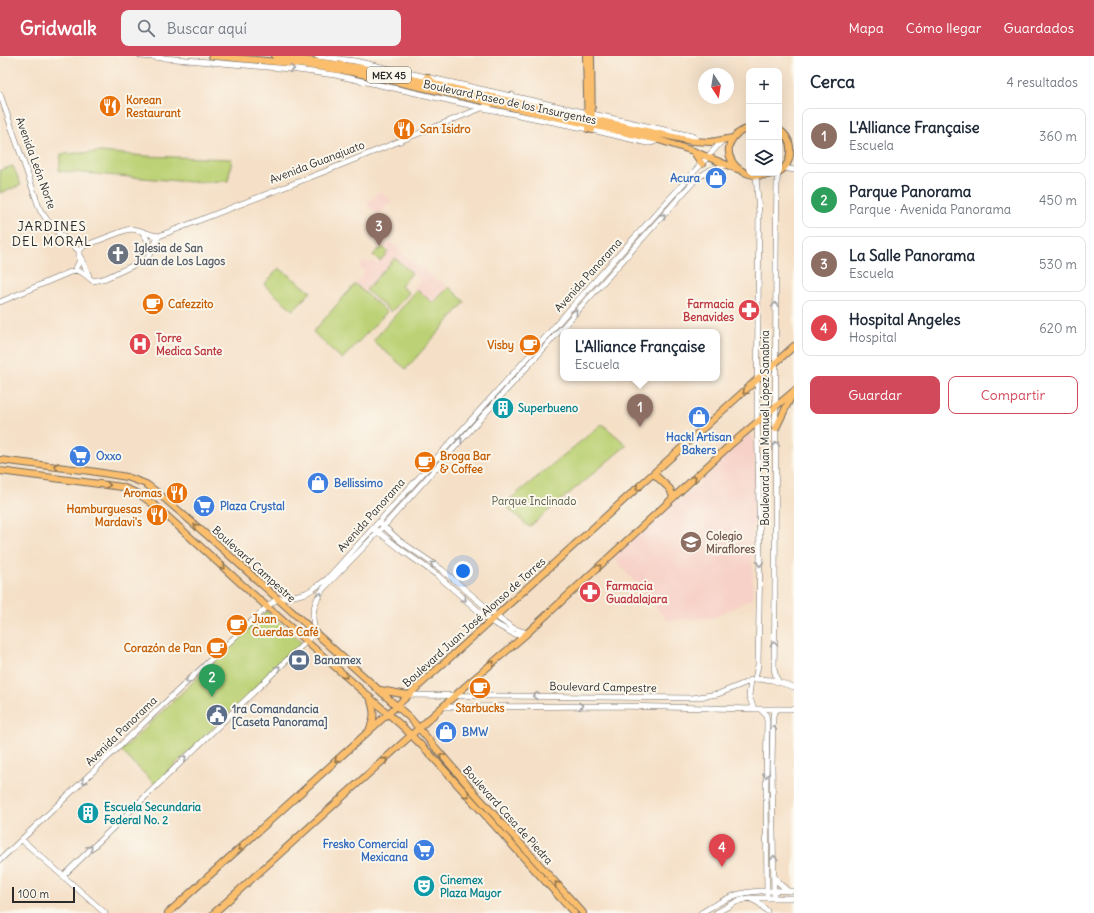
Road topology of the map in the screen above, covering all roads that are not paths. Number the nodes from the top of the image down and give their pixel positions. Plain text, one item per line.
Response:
1 (142, 56) edge
2 (212, 56) edge
3 (275, 56) edge
4 (586, 56) edge
5 (591, 56) edge
6 (219, 57) edge
7 (331, 58) joint
8 (318, 59) edge
9 (223, 63) junction
10 (330, 68) junction
11 (320, 73) junction
12 (427, 77) junction
13 (440, 86) junction
14 (0, 94) edge
15 (512, 95) junction
16 (502, 100) junction
17 (493, 103) junction
18 (483, 108) junction
19 (590, 121) junction
20 (746, 129) edge
21 (782, 132) edge
22 (791, 137) edge
23 (733, 138) junction
24 (722, 141) junction
25 (693, 150) junction
26 (793, 150) edge
27 (709, 156) junction
28 (702, 164) junction
29 (728, 165) junction
30 (785, 168) junction
31 (736, 169) junction
32 (782, 170) edge
33 (794, 170) edge
34 (746, 173) edge
35 (756, 176) edge
36 (778, 176) edge
37 (139, 230) junction
38 (159, 236) junction
39 (79, 251) junction
40 (150, 253) junction
41 (75, 270) junction
42 (90, 278) junction
43 (0, 302) edge
44 (561, 329) edge
45 (560, 330) edge
46 (794, 346) edge
47 (775, 363) junction
48 (757, 380) junction
49 (794, 391) edge
50 (776, 406) junction
51 (758, 422) junction
52 (776, 428) junction
53 (0, 460) edge
54 (0, 471) edge
55 (654, 474) junction
56 (673, 497) junction
57 (379, 522) junction
58 (384, 526) junction
59 (376, 530) junction
60 (278, 599) junction
61 (268, 606) junction
62 (498, 618) junction
63 (490, 621) junction
64 (496, 625) junction
65 (315, 632) junction
66 (525, 635) junction
67 (305, 641) junction
68 (753, 680) junction
69 (779, 682) junction
70 (373, 685) junction
71 (794, 687) edge
72 (378, 690) junction
73 (364, 694) junction
74 (408, 695) junction
75 (457, 695) junction
76 (658, 698) junction
77 (370, 699) junction
78 (396, 706) junction
79 (658, 706) junction
80 (444, 707) junction
81 (778, 709) junction
82 (794, 709) edge
83 (754, 710) junction
84 (762, 710) junction
85 (388, 714) junction
86 (420, 729) junction
87 (368, 732) junction
88 (412, 736) junction
89 (490, 815) junction
90 (22, 840) junction
91 (0, 860) edge
92 (62, 876) junction
93 (774, 876) junction
94 (767, 891) junction
95 (774, 891) junction
96 (788, 891) junction
97 (794, 891) edge
98 (767, 897) junction
99 (774, 897) junction
100 (749, 898) junction
101 (794, 898) edge
102 (767, 911) dead end
103 (105, 913) edge
104 (168, 913) edge
105 (214, 913) edge
106 (574, 913) edge
107 (583, 913) edge
108 (701, 913) edge
109 (716, 913) edge

1 - 9 street, Boulevard Paseo de los Insurgentes
2 - 6 main road, Boulevard Paseo de los Insurgentes / MEX 45
3 - 8 main road, Boulevard Paseo de los Insurgentes / MEX 45
4 - 19 main road
5 - 19 main road
6 - 9 main road
6 - 10 main road, Boulevard Paseo de los Insurgentes / MEX 45
7 - 8 main road
7 - 12 street, Boulevard Paseo de los Insurgentes
8 - 13 main road, Boulevard Paseo de los Insurgentes / MEX 45
9 -> 11 street, Boulevard Paseo de los Insurgentes
10 - 11 main road
10 - 17 main road, Boulevard Paseo de los Insurgentes / MEX 45
11 - 18 street, Boulevard Paseo de los Insurgentes
12 - 13 main road
12 - 15 street, Boulevard Paseo de los Insurgentes
13 - 16 main road, Boulevard Paseo de los Insurgentes / MEX 45
14 - 39 street, Avenida León Norte
15 - 16 street, Avenida Guanajuato
15 - 19 street, Boulevard Paseo de los Insurgentes
16 - 17 street, Avenida Guanajuato
16 - 19 main road, Boulevard Paseo de los Insurgentes / MEX 45
17 - 18 street, Avenida Guanajuato
17 - 19 main road, Boulevard Paseo de los Insurgentes / MEX 45
18 - 19 street, Boulevard Paseo de los Insurgentes
18 - 38 street, Avenida Guanajuato
19 - 24 main road, Boulevard Paseo de los Insurgentes / MEX 45
19 - 25 main road, Boulevard Paseo de los Insurgentes / MEX 45
20 - 23 main road, Boulevard Paseo de los Insurgentes
21 - 22 main road
22 - 26 main road
23 - 24 main road, Boulevard Paseo de los Insurgentes / MEX 45
23 - 31 main road
24 - 27 street, Avenida Panorama
25 - 27 main road, Boulevard Paseo de los Insurgentes / MEX 45
25 - 28 main road
26 - 30 main road
27 - 28 street, Avenida Panorama
27 - 29 main road, Boulevard Paseo de los Insurgentes / MEX 45
28 - 57 street, Avenida Panorama
29 - 31 main road, Boulevard Paseo de los Insurgentes / MEX 45
44 -> 29 street, Avenida Panorama
30 - 32 main road
30 - 33 street
31 - 34 main road, Boulevard Paseo de los Insurgentes
35 - 48 street, Boulevard Juan Manuel López Sanabria
47 -> 36 street, Boulevard Juan Manuel López Sanabria
37 - 38 street
37 - 39 street
37 - 40 street
38 - 40 street
39 - 41 street
39 - 42 street
40 - 42 street
41 - 42 street
41 - 43 street
58 -> 45 street, Avenida Panorama
46 - 47 main road, Boulevard Juan José Alonso de Torres
47 - 48 main road, Boulevard Juan José Alonso de Torres
47 - 50 street, Boulevard Juan Manuel López Sanabria
48 - 51 street, Boulevard Juan Manuel López Sanabria
48 -> 55 main road, Boulevard Juan José Alonso de Torres
49 - 50 main road
49 - 52 main road
50 - 51 main road
50 - 52 street, Boulevard Juan Manuel López Sanabria
56 -> 51 main road
51 -> 68 street, Boulevard Juan Manuel López Sanabria
69 -> 52 street, Boulevard Juan Manuel López Sanabria
60 -> 53 main road, Boulevard Campestre
54 -> 61 main road, Boulevard Campestre
55 - 56 main road
55 -> 62 main road, Boulevard Juan José Alonso de Torres
66 -> 56 main road
57 - 58 street
57 - 59 street, Avenida Panorama
58 - 59 street, Avenida Panorama
62 -> 58 street
59 - 60 street, Avenida Panorama
59 -> 63 street
65 -> 59 street, Avenida Panorama
60 - 61 street, Avenida Panorama
60 - 65 main road, Boulevard Campestre
61 - 67 main road, Boulevard Campestre
61 -> 90 street, Avenida Panorama
62 - 63 main road, Boulevard Juan José Alonso de Torres
62 - 64 street
62 - 66 street
63 - 64 street
63 - 74 main road, Boulevard Juan José Alonso de Torres
64 - 66 street
65 - 67 street
65 - 70 main road, Boulevard Campestre
75 -> 66 main road
67 -> 73 main road, Boulevard Campestre
92 -> 67 street
68 - 69 street, Boulevard Campestre
68 - 76 street, Boulevard Campestre
68 - 83 street, Boulevard Juan Manuel López Sanabria
69 - 71 street, Boulevard Campestre
70 - 72 main road, Boulevard Campestre
70 - 73 main road
72 - 74 main road
72 - 78 main road, Boulevard Campestre
73 - 77 main road, Boulevard Campestre
74 - 75 street, Boulevard Campestre
74 - 78 main road, Boulevard Juan José Alonso de Torres
76 -> 75 street, Boulevard Campestre
75 - 80 main road
76 - 79 street
77 - 85 main road, Boulevard Campestre
77 - 87 main road
78 - 85 main road, Boulevard Juan José Alonso de Torres
78 - 86 main road, Boulevard Campestre
80 -> 79 street, Boulevard Campestre
79 - 83 street, Boulevard Campestre
80 - 86 main road
81 - 82 street, Boulevard Campestre
81 - 84 street, Boulevard Campestre
93 -> 81 street
83 - 84 street, Boulevard Campestre
84 -> 94 street
85 - 87 main road, Boulevard Juan José Alonso de Torres
85 - 88 main road, Boulevard Campestre
86 - 88 main road
89 -> 86 main road, Boulevard Casa de Piedra
87 -> 104 main road, Boulevard Juan José Alonso de Torres
88 -> 89 main road, Boulevard Casa de Piedra
105 -> 88 main road
89 - 106 main road, Boulevard Casa de Piedra
107 -> 89 main road, Boulevard Casa de Piedra
90 - 91 street, Avenida Panorama
90 - 92 street
92 - 103 street
93 - 95 street
93 - 96 street
94 - 95 street
94 - 98 street
94 - 108 street
95 - 96 street
95 - 99 street
96 - 97 street
98 - 99 street
98 - 100 street
99 - 101 street
100 - 102 street
100 - 109 street

